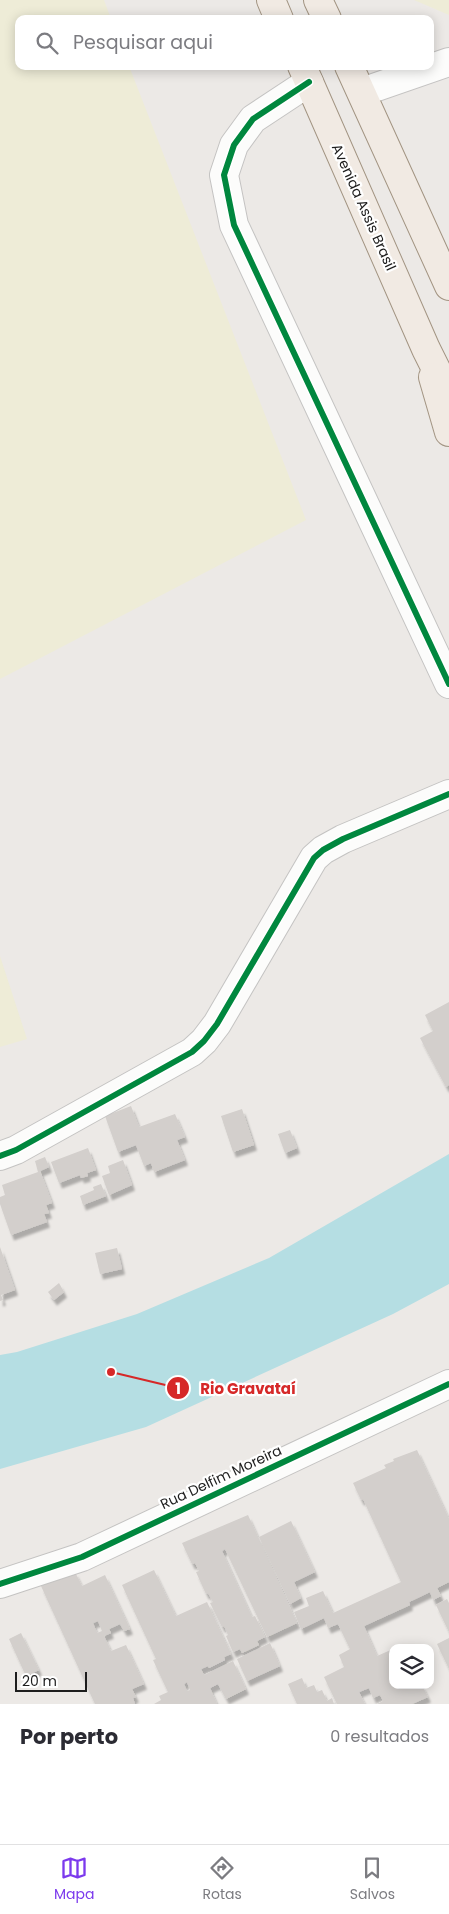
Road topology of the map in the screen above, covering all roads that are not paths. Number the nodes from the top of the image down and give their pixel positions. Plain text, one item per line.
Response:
1 (270, 0) edge
2 (318, 0) edge
3 (277, 15) edge
4 (325, 15) edge
5 (449, 62) edge
6 (434, 67) edge
7 (352, 70) edge
8 (426, 70) edge
9 (306, 74) edge
10 (362, 92) junction
11 (449, 286) edge
12 (426, 349) junction
13 (449, 395) edge
14 (449, 432) edge
15 (449, 684) edge
16 (449, 794) edge
17 (0, 1156) edge
18 (449, 1384) edge
19 (0, 1584) edge

1 - 3 main road
2 - 4 main road
5 - 6 street
7 - 10 main road
8 - 10 street
9 - 12 main road, Avenida Assis Brasil
9 - 15 street
10 - 11 main road
12 - 13 main road, Avenida Assis Brasil
12 - 14 main road, Avenida Assis Brasil
16 - 17 street
18 - 19 street, Rua Delfim Moreira

